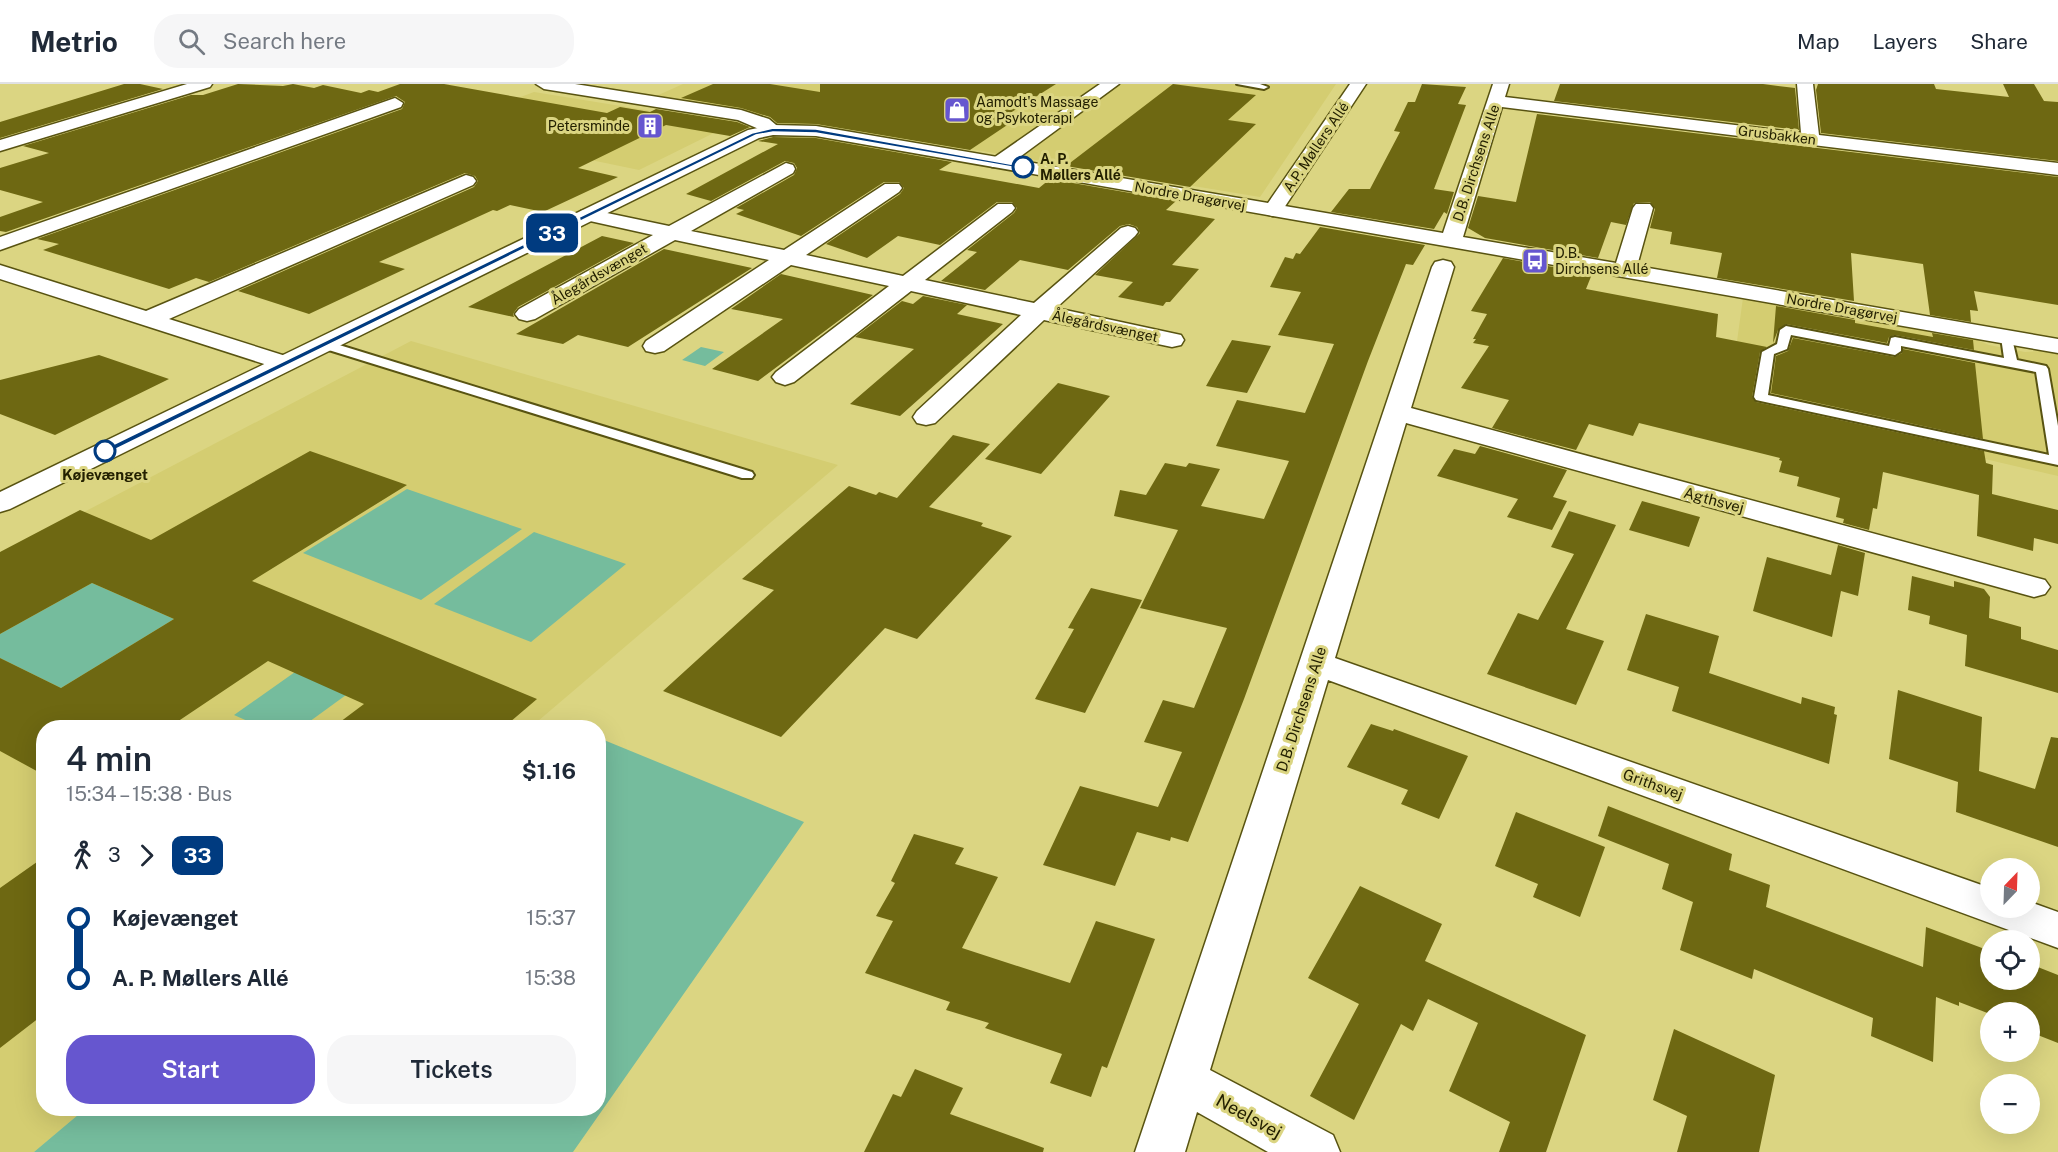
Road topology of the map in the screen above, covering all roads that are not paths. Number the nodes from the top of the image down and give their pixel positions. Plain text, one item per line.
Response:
1 (204, 84) edge
2 (544, 84) edge
3 (1111, 84) edge
4 (1241, 84) edge
5 (1358, 84) edge
6 (1805, 84) edge
7 (1264, 87) dead end
8 (1499, 92) edge
9 (395, 103) dead end
10 (773, 130) junction
11 (1811, 140) junction
12 (0, 146) edge
13 (999, 163) junction
14 (786, 169) dead end
15 (2058, 169) edge
16 (466, 181) dead end
17 (892, 188) dead end
18 (1005, 208) dead end
19 (1643, 208) dead end
20 (1273, 210) junction
21 (588, 215) junction
22 (1128, 232) dead end
23 (671, 233) junction
24 (0, 244) edge
25 (1447, 254) junction
26 (788, 258) junction
27 (1625, 271) junction
28 (0, 272) edge
29 (907, 283) junction
30 (1038, 312) junction
31 (527, 314) dead end
32 (148, 319) junction
33 (2007, 337) junction
34 (1172, 340) dead end
35 (323, 344) junction
36 (655, 346) dead end
37 (2058, 346) edge
38 (283, 363) junction
39 (2011, 363) junction
40 (785, 377) dead end
41 (1395, 412) junction
42 (926, 417) dead end
43 (747, 475) dead end
44 (0, 503) edge
45 (2034, 587) dead end
46 (1316, 663) junction
47 (1980, 901) edge
48 (2024, 918) edge
49 (2058, 930) edge
50 (1184, 1080) junction
51 (1160, 1152) edge
52 (1315, 1152) edge

1 - 12 street
2 - 10 street, Nordre Dragørvej
3 - 13 street
4 - 7 lane
5 - 20 street, A.P. Møllers Allé
6 - 11 street
8 - 11 street, Grusbakken
8 - 25 street, D.B. Dirchsens Alle
9 - 24 street
10 - 13 street, Nordre Dragørvej
10 - 21 street
11 - 15 street, Grusbakken
13 - 20 street, Nordre Dragørvej
14 - 23 street, Ålegårdsvænget
16 - 32 street
17 - 26 street
18 - 29 street
19 - 27 street
20 - 25 street, Nordre Dragørvej
21 - 23 street, Ålegårdsvænget
21 - 35 street
22 - 30 street, Ålegårdsvænget
23 - 26 street, Ålegårdsvænget
23 - 31 street, Ålegårdsvænget
25 - 27 street, Nordre Dragørvej
25 - 41 street, D.B. Dirchsens Alle
26 - 29 street, Ålegårdsvænget
26 - 36 street
27 - 33 street, Nordre Dragørvej
28 - 32 street
29 - 30 street, Ålegårdsvænget
29 - 40 street
30 - 34 street, Ålegårdsvænget
30 - 42 street, Ålegårdsvænget
32 - 38 street
33 - 37 street, Nordre Dragørvej
33 - 39 lane
35 - 38 street
35 - 43 lane
38 - 44 street
39 - 39 lane
41 - 45 street, Agthsvej
41 - 46 street, D.B. Dirchsens Alle
46 - 47 street, Grithsvej
46 - 50 street, D.B. Dirchsens Alle
48 - 49 street
50 - 51 street, D.B. Dirchsens Alle
50 - 52 street, Neelsvej

